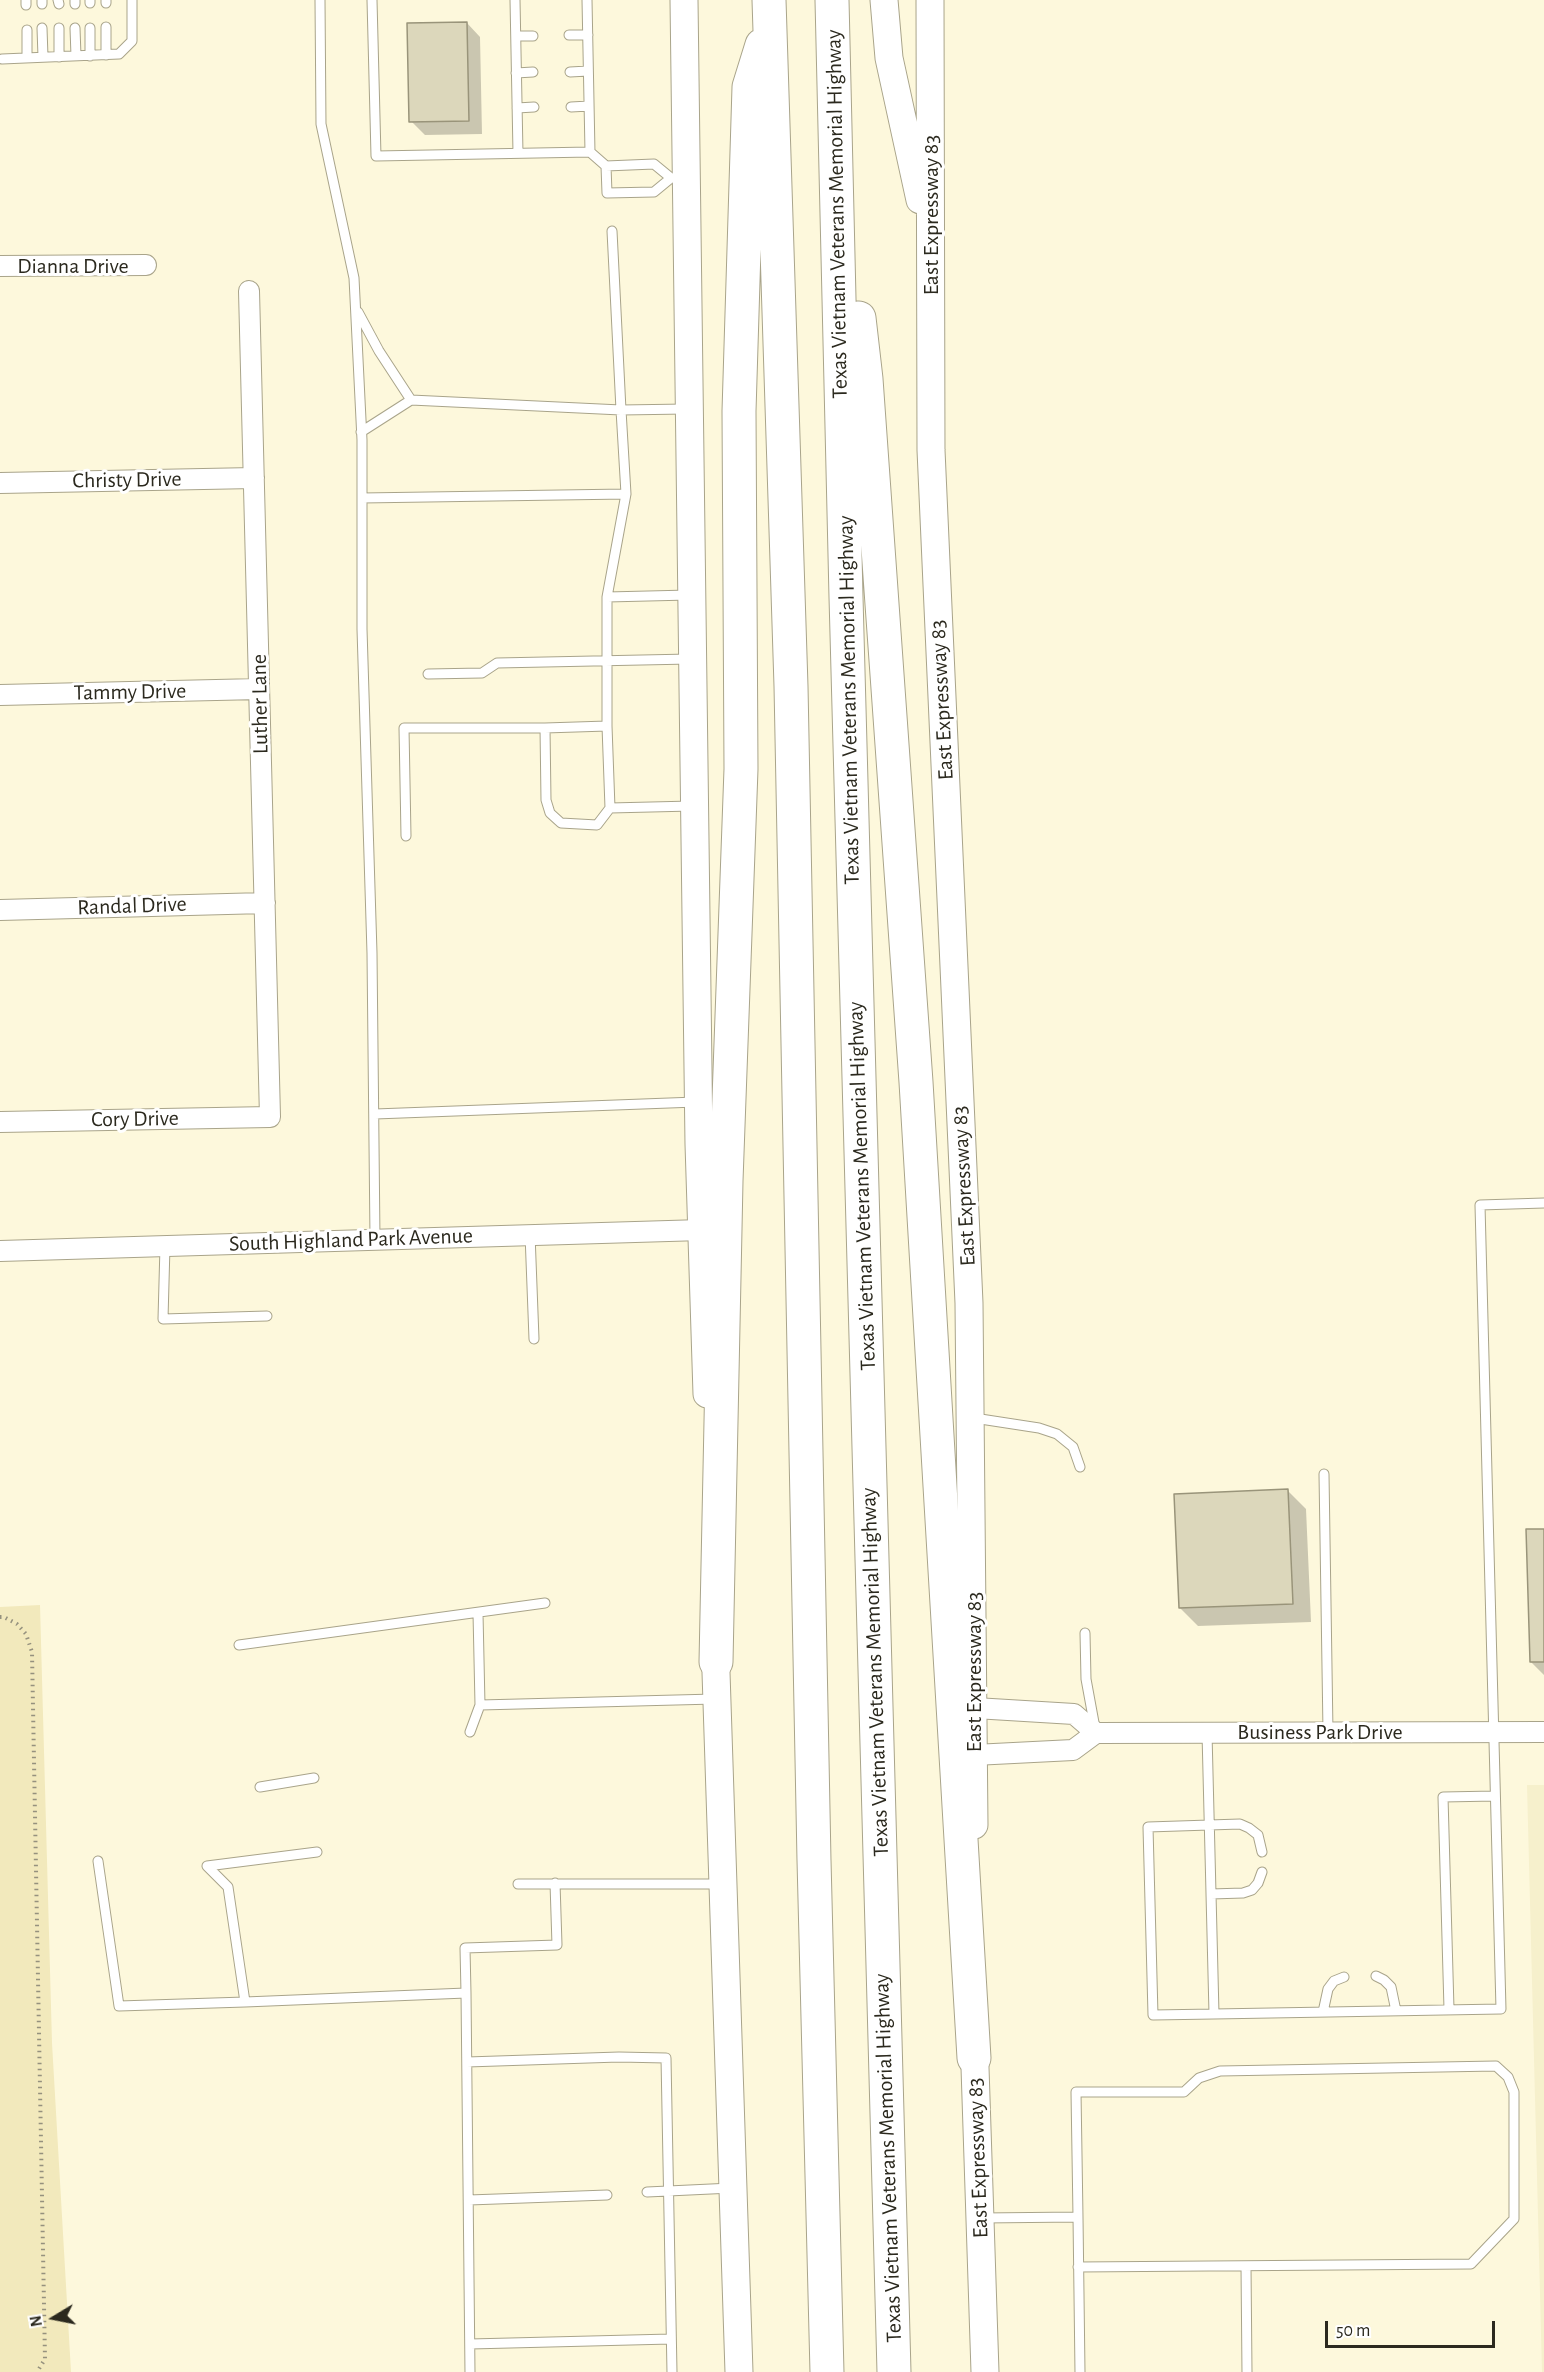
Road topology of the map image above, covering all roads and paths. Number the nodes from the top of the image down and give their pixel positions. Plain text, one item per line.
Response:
1 (132, 0) edge
2 (320, 0) edge
3 (372, 0) edge
4 (515, 0) edge
5 (587, 0) edge
6 (684, 0) edge
7 (703, 0) edge
8 (832, 0) edge
9 (884, 0) edge
10 (930, 0) edge
11 (770, 10) edge
12 (106, 27) dead end
13 (42, 28) dead end
14 (59, 28) dead end
15 (75, 28) dead end
16 (90, 28) dead end
17 (27, 30) dead end
18 (569, 35) dead end
19 (588, 35) junction
20 (516, 36) junction
21 (533, 36) dead end
22 (106, 55) junction
23 (76, 56) junction
24 (90, 56) junction
25 (27, 57) junction
26 (43, 57) junction
27 (59, 57) junction
28 (2, 59) dead end
29 (588, 71) junction
30 (533, 72) dead end
31 (570, 72) dead end
32 (516, 73) junction
33 (835, 86) junction
34 (589, 106) junction
35 (534, 107) dead end
36 (571, 107) dead end
37 (517, 108) junction
38 (686, 122) junction
39 (590, 152) junction
40 (518, 153) junction
41 (606, 166) junction
42 (679, 178) junction
43 (612, 231) dead end
44 (931, 251) junction
45 (146, 265) dead end
46 (0, 266) edge
47 (249, 291) dead end
48 (356, 308) junction
49 (411, 400) junction
50 (689, 409) junction
51 (621, 410) junction
52 (362, 432) junction
53 (254, 478) junction
54 (0, 483) edge
55 (626, 494) junction
56 (362, 498) junction
57 (692, 595) junction
58 (607, 597) junction
59 (693, 659) junction
60 (608, 660) junction
61 (428, 674) dead end
62 (259, 689) junction
63 (0, 695) edge
64 (607, 726) junction
65 (545, 728) junction
66 (695, 806) junction
67 (610, 808) junction
68 (406, 836) dead end
69 (265, 903) junction
70 (0, 910) edge
71 (699, 1102) junction
72 (375, 1114) junction
73 (270, 1117) joint
74 (0, 1122) edge
75 (1544, 1203) edge
76 (702, 1230) junction
77 (530, 1234) junction
78 (375, 1239) junction
79 (165, 1246) junction
80 (0, 1251) edge
81 (267, 1316) dead end
82 (534, 1339) dead end
83 (971, 1417) junction
84 (1080, 1467) dead end
85 (1324, 1474) dead end
86 (545, 1603) dead end
87 (478, 1613) junction
88 (0, 1617) edge
89 (1085, 1633) dead end
90 (239, 1645) dead end
91 (716, 1662) junction
92 (717, 1699) junction
93 (480, 1705) junction
94 (975, 1708) junction
95 (470, 1732) dead end
96 (1328, 1732) junction
97 (1494, 1732) junction
98 (1544, 1732) edge
99 (1096, 1733) junction
100 (1207, 1733) junction
101 (974, 1755) junction
102 (314, 1778) dead end
103 (260, 1787) dead end
104 (1495, 1796) junction
105 (1210, 1825) junction
106 (317, 1852) dead end
107 (1262, 1852) dead end
108 (98, 1861) dead end
109 (1262, 1872) dead end
110 (555, 1883) junction
111 (518, 1884) dead end
112 (723, 1884) junction
113 (1212, 1894) junction
114 (1376, 1976) dead end
115 (1344, 1977) dead end
116 (466, 1993) junction
117 (245, 2001) junction
118 (1449, 2009) junction
119 (1396, 2011) junction
120 (1323, 2012) junction
121 (1215, 2014) junction
122 (974, 2058) junction
123 (467, 2062) junction
124 (734, 2188) junction
125 (647, 2192) dead end
126 (668, 2192) junction
127 (607, 2195) dead end
128 (469, 2200) junction
129 (1078, 2217) junction
130 (980, 2218) junction
131 (1245, 2265) junction
132 (1078, 2267) junction
133 (671, 2339) junction
134 (470, 2344) junction
135 (37, 2372) edge
136 (470, 2372) edge
137 (672, 2372) edge
138 (739, 2372) edge
139 (827, 2372) edge
140 (894, 2372) edge
141 (985, 2372) edge
142 (1080, 2372) edge
143 (1247, 2372) edge

1 - 22 lane
2 - 48 lane
3 - 40 lane
4 - 20 lane
5 - 19 lane
6 - 38 main road
7 - 38 main road
8 - 33 highway, Texas Vietnam Veterans Memorial Highway
9 - 44 main road
10 - 44 main road, East Expressway 83
11 - 91 highway
11 - 139 highway
12 - 22 lane
13 - 26 lane
14 - 27 lane
15 - 23 lane
16 - 24 lane
17 - 25 lane
18 - 19 lane
19 - 29 lane
20 - 21 lane
20 - 32 lane
22 - 24 lane
23 - 24 lane
23 - 27 lane
25 - 26 lane
25 - 28 lane
26 - 27 lane
29 - 31 lane
29 - 34 lane
30 - 32 lane
32 - 37 lane
33 - 122 highway
33 - 140 highway, Texas Vietnam Veterans Memorial Highway
34 - 36 lane
34 - 39 lane
35 - 37 lane
37 - 40 lane
38 - 42 main road
39 - 40 lane
39 - 41 lane
41 - 42 lane
41 - 42 lane
42 - 50 main road
43 - 51 lane
44 - 83 main road, East Expressway 83
45 - 46 street, Dianna Drive
47 - 53 street, Luther Lane
48 - 49 lane
48 - 52 lane
49 - 51 lane
49 - 52 lane
50 - 51 lane
50 - 57 main road
51 - 55 lane
52 - 56 lane
53 - 54 street, Christy Drive
53 - 62 street, Luther Lane
55 - 56 lane
55 - 58 lane
56 - 72 lane
57 - 58 lane
57 - 59 main road
58 - 60 lane
59 - 60 lane
59 - 66 main road
60 - 61 lane
60 - 64 lane
62 - 63 street, Tammy Drive
62 - 69 street, Luther Lane
64 - 65 lane
64 - 67 lane
65 - 67 lane
65 - 68 lane
66 - 67 lane
66 - 71 main road
69 - 70 street, Randal Drive
69 - 73 street, Luther Lane
71 - 72 lane
71 - 76 main road
72 - 78 lane
73 - 74 street, Cory Drive
75 - 97 lane
76 - 77 street, South Highland Park Avenue
76 - 91 main road
77 - 78 street, South Highland Park Avenue
77 - 82 lane
78 - 79 street, South Highland Park Avenue
79 - 80 street, South Highland Park Avenue
79 - 81 lane
83 - 84 lane
83 - 94 main road, East Expressway 83
85 - 96 lane
86 - 87 lane
87 - 90 lane
87 - 93 lane
88 - 135 path
89 - 99 lane
91 - 92 main road
92 - 93 lane
92 - 112 main road
93 - 95 lane
94 - 99 street
94 - 101 main road, East Expressway 83
96 - 97 street, Business Park Drive
96 - 100 street, Business Park Drive
97 - 98 street, Business Park Drive
97 - 104 lane
99 - 100 street, Business Park Drive
99 - 101 street
100 - 105 lane
101 - 122 main road, East Expressway 83
102 - 103 lane
104 - 118 lane
104 - 118 lane
105 - 107 lane
105 - 113 lane
105 - 121 lane
106 - 117 lane
108 - 117 lane
109 - 113 lane
110 - 111 lane
110 - 112 lane
110 - 116 lane
112 - 124 main road
113 - 121 lane
114 - 119 lane
115 - 120 lane
116 - 117 lane
116 - 123 lane
118 - 119 lane
119 - 120 lane
120 - 121 lane
122 - 130 main road, East Expressway 83
123 - 126 lane
123 - 128 lane
124 - 126 lane
124 - 138 main road
125 - 126 lane
126 - 133 lane
127 - 128 lane
128 - 134 lane
129 - 130 lane
129 - 131 lane
129 - 132 lane
130 - 141 main road, East Expressway 83
131 - 132 lane
131 - 143 lane
132 - 142 lane
133 - 134 lane
133 - 137 lane
134 - 136 lane

